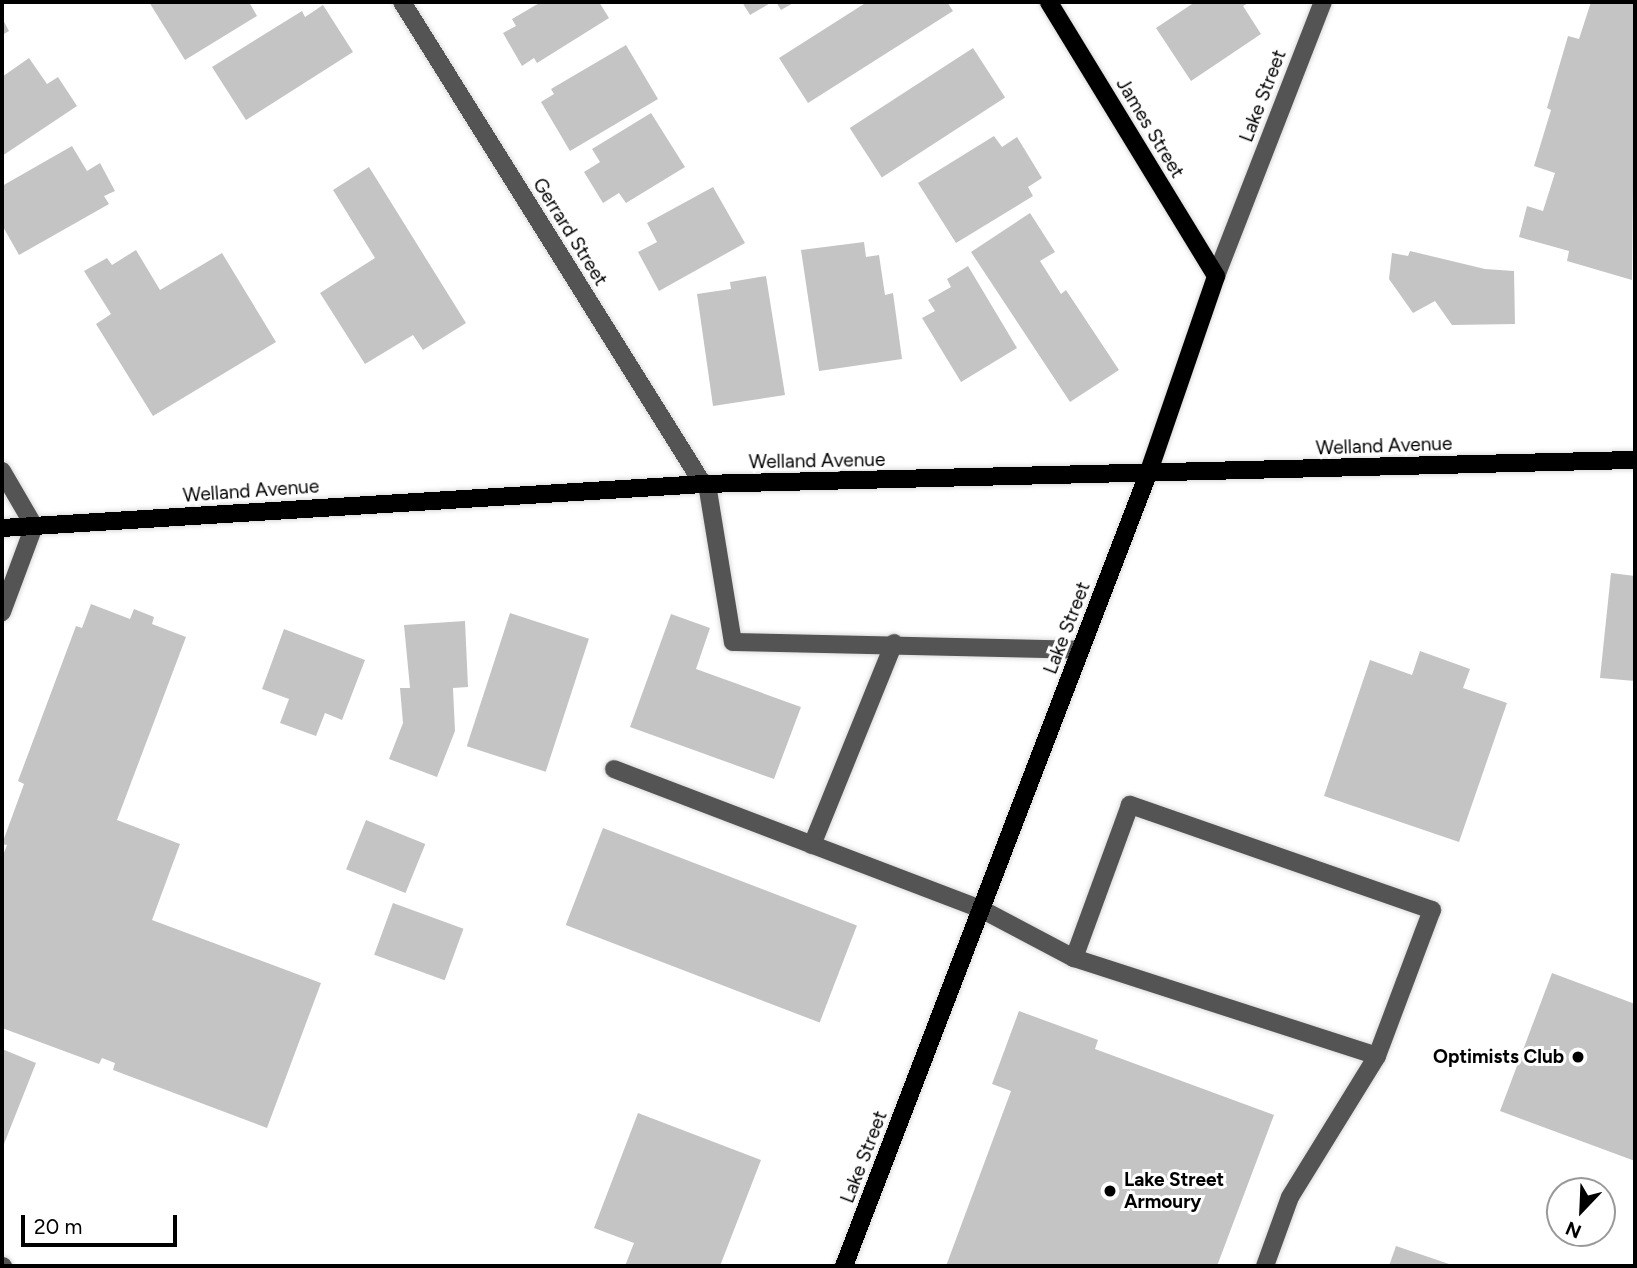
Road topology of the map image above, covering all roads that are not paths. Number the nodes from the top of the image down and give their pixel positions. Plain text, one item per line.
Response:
1 (402, 2) edge
2 (1049, 2) edge
3 (1322, 2) edge
4 (1216, 276) junction
5 (1635, 460) edge
6 (2, 471) edge
7 (1148, 474) junction
8 (705, 484) junction
9 (34, 526) junction
10 (2, 528) edge
11 (2, 612) edge
12 (894, 643) junction
13 (1080, 650) junction
14 (614, 769) dead end
15 (812, 845) junction
16 (981, 909) junction
17 (1074, 958) junction
18 (1377, 1056) junction
19 (844, 1266) edge
20 (1265, 1266) edge

1 - 8 street, Gerrard Street
2 - 4 main road, James Street
3 - 4 street, Lake Street
4 - 7 main road, Lake Street
5 - 7 main road, Welland Avenue
6 - 9 street
7 - 8 main road, Welland Avenue
7 - 13 main road, Lake Street
8 - 9 main road, Welland Avenue
8 - 12 street
9 - 10 main road, Welland Avenue
9 - 11 street
12 - 13 street
12 - 15 street
13 - 16 main road, Lake Street
14 - 15 street
15 - 16 street
16 - 17 street
16 - 19 main road, Lake Street
17 - 18 street
17 - 18 street
18 - 20 street

